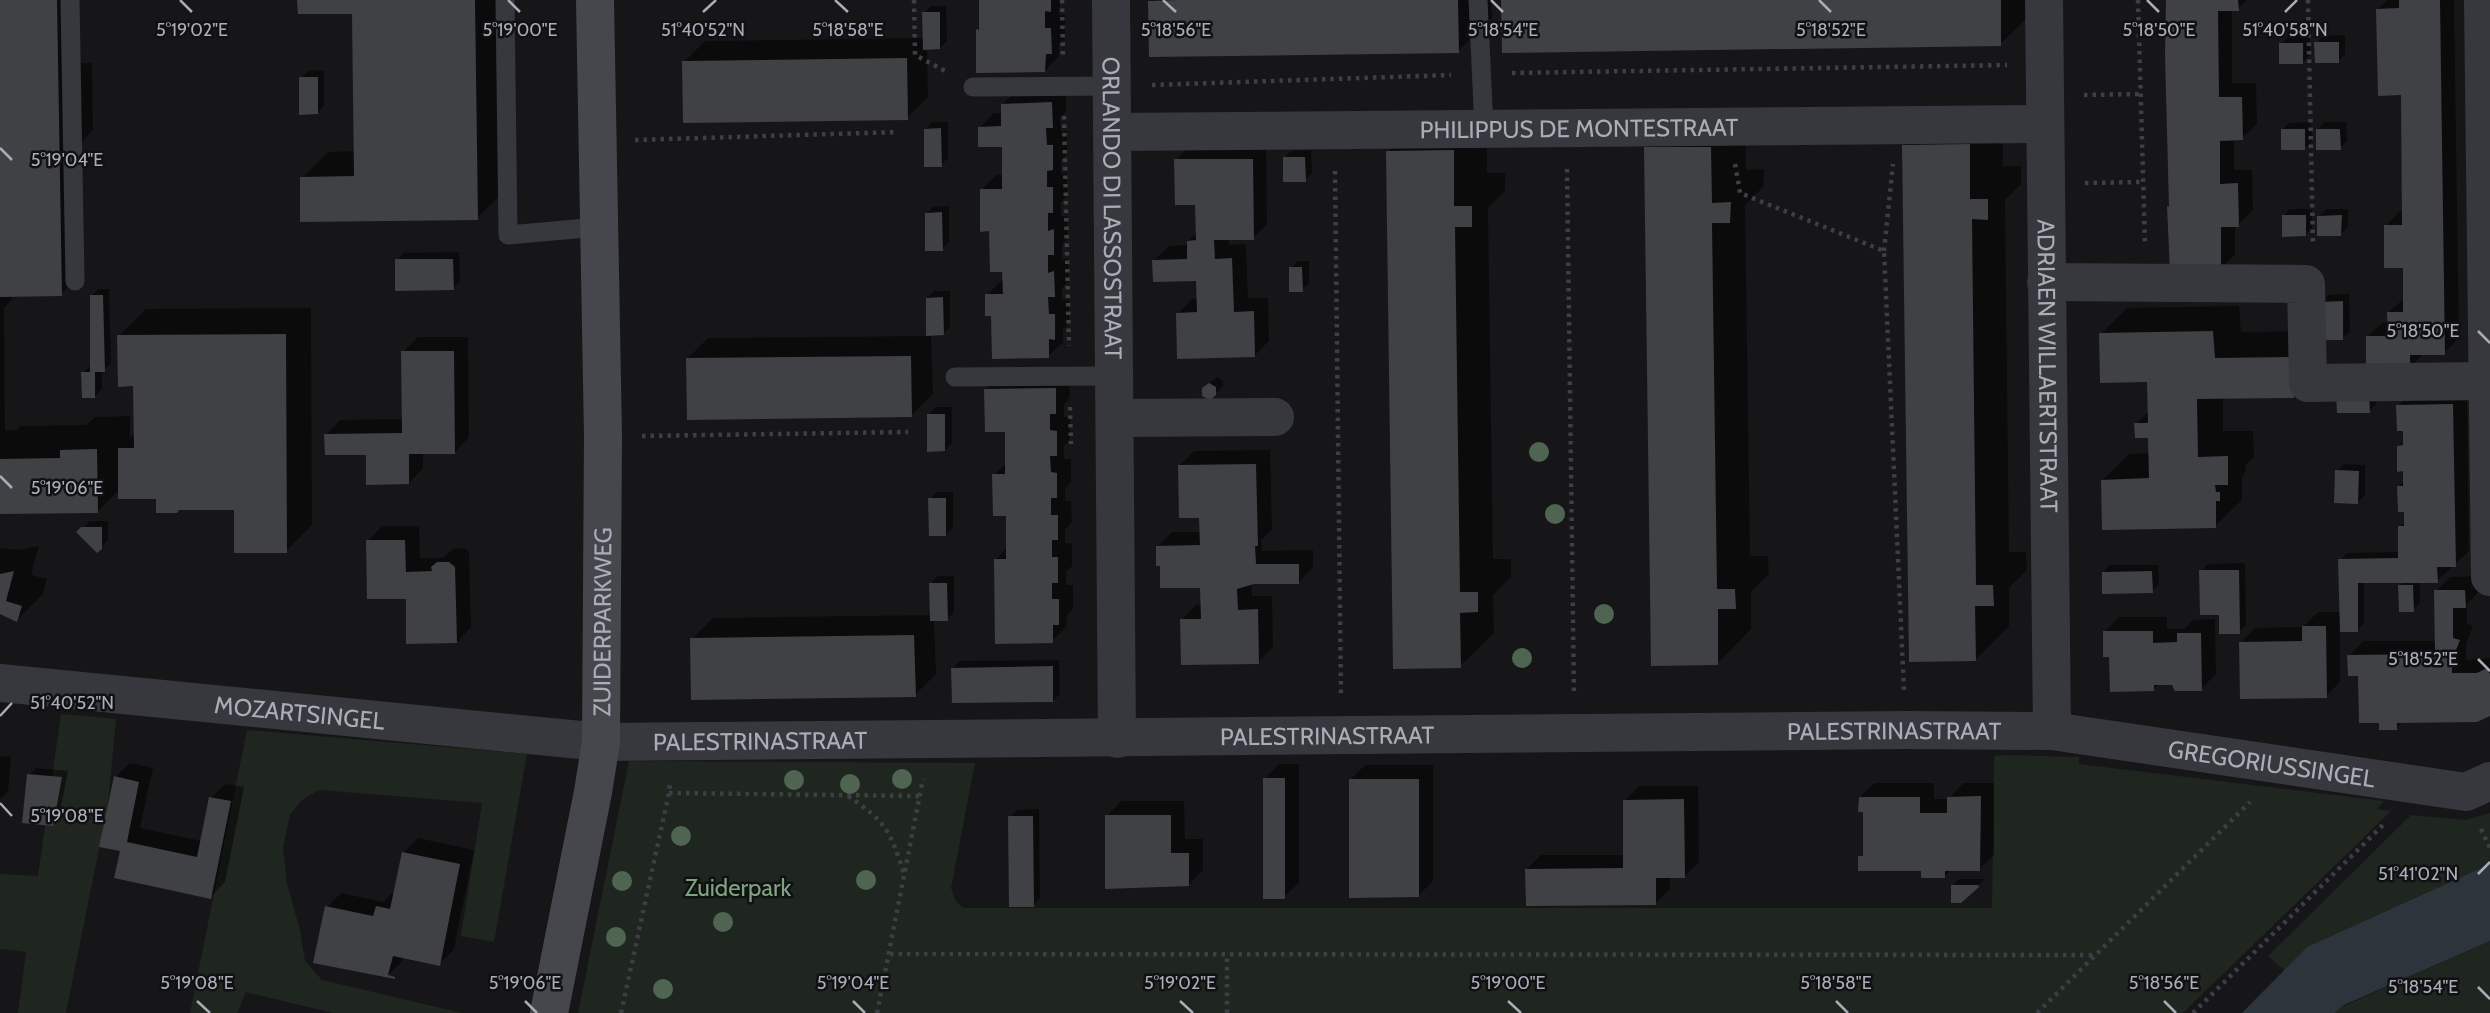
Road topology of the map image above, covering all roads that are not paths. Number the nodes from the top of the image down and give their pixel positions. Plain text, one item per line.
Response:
1 (70, 0) edge
2 (505, 0) edge
3 (595, 0) edge
4 (1111, 0) edge
5 (1478, 0) edge
6 (2044, 0) edge
7 (2483, 0) edge
8 (1112, 86) junction
9 (973, 87) road end
10 (2045, 95) junction
11 (1484, 128) junction
12 (1112, 132) junction
13 (598, 228) junction
14 (75, 281) dead end
15 (2046, 282) junction
16 (1115, 376) junction
17 (955, 377) dead end
18 (2488, 381) junction
19 (1275, 417) dead end
20 (1115, 418) junction
21 (2490, 577) edge
22 (0, 683) edge
23 (2052, 731) junction
24 (1117, 738) junction
25 (601, 742) junction
26 (2490, 781) edge
27 (549, 1013) edge

1 - 14 lane
2 - 13 lane
3 - 13 street, ZUIDERPARKWEG
4 - 8 street, ORLANDO DI LASSOSTRAAT
5 - 11 lane
6 - 10 street, ADRIAEN WILLAERTSTRAAT
7 - 18 street
8 - 9 lane
8 - 12 street, ORLANDO DI LASSOSTRAAT
10 - 11 street, PHILIPPUS DE MONTESTRAAT
10 - 15 street, ADRIAEN WILLAERTSTRAAT
11 - 12 street, PHILIPPUS DE MONTESTRAAT
12 - 16 street, ORLANDO DI LASSOSTRAAT
13 - 25 street, ZUIDERPARKWEG
15 - 18 street
15 - 23 street, ADRIAEN WILLAERTSTRAAT
16 - 17 lane
16 - 20 street, ORLANDO DI LASSOSTRAAT
18 - 21 street
19 - 20 street
20 - 24 street, ORLANDO DI LASSOSTRAAT
22 - 25 street, MOZARTSINGEL
23 - 24 street, PALESTRINASTRAAT
23 - 26 street, GREGORIUSSINGEL
24 - 25 street, PALESTRINASTRAAT
25 - 27 street, ZUIDERPARKWEG

